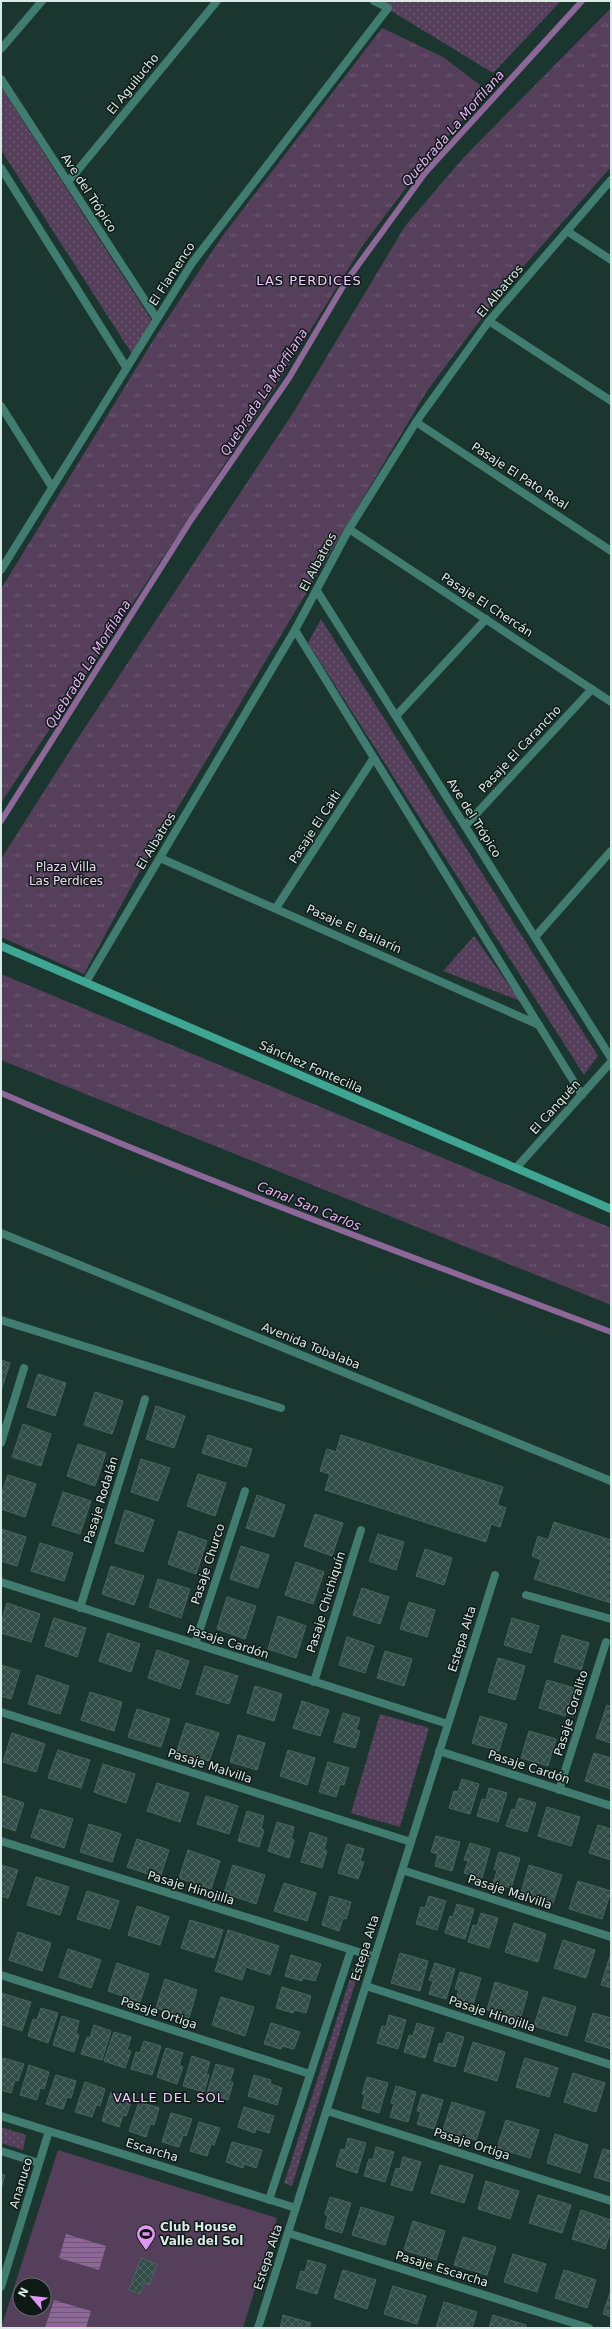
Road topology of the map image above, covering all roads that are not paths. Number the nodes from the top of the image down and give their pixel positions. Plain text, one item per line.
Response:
1 (42, 1) edge
2 (217, 1) edge
3 (374, 1) edge
4 (1, 48) edge
5 (1, 79) edge
6 (1, 168) edge
7 (611, 180) edge
8 (68, 182) junction
9 (567, 231) junction
10 (611, 260) edge
11 (157, 320) junction
12 (489, 321) junction
13 (126, 367) junction
14 (611, 402) edge
15 (1, 406) edge
16 (416, 422) junction
17 (52, 487) junction
18 (349, 529) junction
19 (611, 551) edge
20 (1, 570) edge
21 (317, 591) junction
22 (486, 619) junction
23 (295, 630) junction
24 (592, 689) junction
25 (611, 702) edge
26 (396, 716) junction
27 (373, 759) junction
28 (465, 826) junction
29 (611, 851) edge
30 (160, 858) junction
31 (276, 908) junction
32 (535, 937) junction
33 (1, 946) edge
34 (86, 982) junction
35 (538, 1025) junction
36 (611, 1058) edge
37 (611, 1062) edge
38 (582, 1095) junction
39 (517, 1167) junction
40 (611, 1209) edge
41 (1, 1233) edge
42 (1, 1320) edge
43 (24, 1368) dead end
44 (145, 1399) dead end
45 (281, 1408) dead end
46 (1, 1443) edge
47 (611, 1481) edge
48 (245, 1491) dead end
49 (362, 1530) dead end
50 (495, 1575) dead end
51 (1, 1582) edge
52 (526, 1595) dead end
53 (80, 1608) junction
54 (611, 1619) edge
55 (606, 1642) dead end
56 (195, 1644) junction
57 (314, 1682) junction
58 (1, 1712) edge
59 (448, 1724) junction
60 (440, 1751) junction
61 (560, 1790) junction
62 (611, 1806) edge
63 (1, 1841) edge
64 (411, 1842) junction
65 (402, 1870) junction
66 (611, 1937) edge
67 (351, 1950) junction
68 (374, 1957) junction
69 (1, 1975) edge
70 (366, 1986) junction
71 (611, 2065) edge
72 (310, 2074) junction
73 (326, 2111) junction
74 (1, 2116) edge
75 (50, 2131) junction
76 (1, 2151) edge
77 (39, 2163) junction
78 (269, 2200) junction
79 (611, 2201) edge
80 (296, 2208) junction
81 (288, 2233) junction
82 (1, 2284) edge
83 (258, 2328) edge
84 (589, 2328) edge

1 - 4 street
2 - 8 street, El Aguilucho
3 - 11 street, El Flamenco
5 - 8 street, Ave del Trópico
6 - 13 street
7 - 9 street, El Albatros
8 - 11 street, Ave del Trópico
9 - 10 street
9 - 12 street, El Albatros
11 - 13 street, El Flamenco
12 - 14 street
12 - 16 street, El Albatros
13 - 17 street, El Flamenco
15 - 17 street
16 - 18 street, El Albatros
16 - 19 street, Pasaje El Pato Real
17 - 20 street, El Flamenco
18 - 21 street, El Albatros
18 - 22 street, Pasaje El Chercán
21 - 23 street, El Albatros
21 - 26 street, Ave del Trópico
22 - 24 street, Pasaje El Chercán
22 - 26 street
23 - 27 street
23 - 30 street, El Albatros
24 - 25 street, Pasaje El Chercán
24 - 28 street, Pasaje El Carancho
26 - 28 street, Ave del Trópico
27 - 31 street, Pasaje El Caiti
27 - 35 street
28 - 32 street, Ave del Trópico
29 - 32 street
30 - 31 street, Pasaje El Bailarín
30 - 34 street, El Albatros
31 - 35 street, Pasaje El Bailarín
32 - 36 street, Ave del Trópico
33 - 34 street, Sánchez Fontecilla
34 - 39 street, Sánchez Fontecilla
35 - 38 street
37 - 38 street, El Canquén
38 - 39 street, El Canquén
39 - 40 street, Sánchez Fontecilla
41 - 47 street, Avenida Tobalaba
42 - 45 street
43 - 46 street
44 - 53 street, Pasaje Rodalán
48 - 56 street, Pasaje Churco
49 - 57 street, Pasaje Chichiquín
50 - 59 street, Estepa Alta
51 - 53 street, Pasaje Cardón
52 - 54 street
53 - 56 street, Pasaje Cardón
55 - 61 street, Pasaje Coralito
56 - 57 street, Pasaje Cardón
57 - 59 street, Pasaje Cardón
58 - 64 street, Pasaje Malvilla
59 - 60 street, Estepa Alta
60 - 61 street, Pasaje Cardón
60 - 64 street, Estepa Alta
61 - 62 street, Pasaje Cardón
63 - 67 street, Pasaje Hinojilla
64 - 65 street, Estepa Alta
65 - 66 street, Pasaje Malvilla
65 - 68 street, Estepa Alta
67 - 68 street, Pasaje Hinojilla
67 - 72 street, Estepa Alta
68 - 70 street, Estepa Alta
69 - 72 street, Pasaje Ortiga
70 - 71 street, Pasaje Hinojilla
70 - 73 street, Estepa Alta
72 - 78 street, Estepa Alta
73 - 79 street, Pasaje Ortiga
73 - 80 street, Estepa Alta
74 - 75 street, Escarcha
75 - 77 street, Ananuco
75 - 78 street, Escarcha
76 - 77 street
77 - 82 street, Ananuco
78 - 80 street, Escarcha
80 - 81 street, Estepa Alta
81 - 83 street, Estepa Alta
81 - 84 street, Pasaje Escarcha

